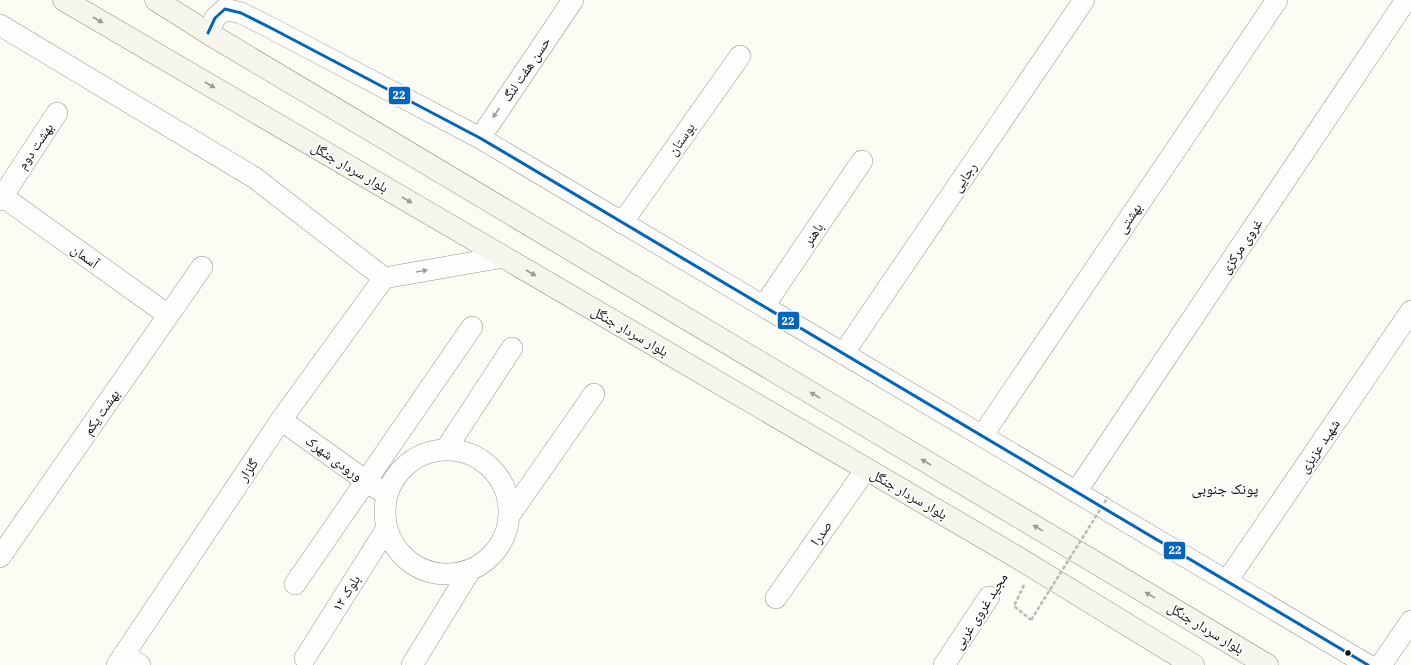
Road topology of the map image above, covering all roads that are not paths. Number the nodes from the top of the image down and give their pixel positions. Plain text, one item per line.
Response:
1 (64, 0) edge
2 (156, 0) edge
3 (573, 0) edge
4 (1084, 0) edge
5 (1277, 0) edge
6 (1406, 0) edge
7 (0, 25) edge
8 (208, 33) junction
9 (740, 56) dead end
10 (57, 113) dead end
11 (480, 138) junction
12 (862, 161) dead end
13 (1, 198) edge
14 (622, 223) junction
15 (504, 257) junction
16 (202, 267) dead end
17 (384, 278) junction
18 (764, 306) junction
19 (1411, 311) edge
20 (168, 315) junction
21 (472, 326) dead end
22 (512, 348) dead end
23 (844, 354) junction
24 (594, 394) dead end
25 (281, 420) junction
26 (982, 436) junction
27 (446, 449) junction
28 (866, 468) junction
29 (366, 481) junction
30 (1076, 492) junction
31 (388, 494) junction
32 (509, 516) junction
33 (387, 528) junction
34 (0, 557) edge
35 (471, 569) junction
36 (1227, 581) junction
37 (295, 584) dead end
38 (989, 597) dead end
39 (776, 598) dead end
40 (1411, 621) edge
41 (305, 658) dead end
42 (127, 661) edge
43 (412, 665) edge
44 (944, 665) edge
45 (1193, 665) edge
46 (1267, 665) edge
47 (1368, 665) edge
48 (1381, 665) edge

1 -> 15 main road, بلوار سردار جنگل
2 - 8 main road, بلوار سردار جنگل
3 -> 11 street, حسن هفت لنگ
4 - 23 street, رجایی
5 - 26 street, بهشتی
6 - 30 street, غروی مرکزی
7 - 17 street
8 - 11 street
46 -> 8 main road, بلوار سردار جنگل
9 - 14 street, بوستان
10 - 13 street, بهشت دوم
11 - 14 street
12 - 18 street, باهنر
13 - 20 street, آسمان
14 - 18 street
17 -> 15 street
15 -> 28 main road, بلوار سردار جنگل
16 - 20 street, بهشت یکم
17 - 25 street, گلزار
18 - 23 street
19 - 36 street, شهید عزیزی
20 - 34 street, بهشت یکم
21 - 29 street
22 - 27 street
23 - 26 street
24 - 32 street
25 - 29 street, ورودی شهرک
25 - 42 street, گلزار
26 - 30 street
27 - 31 street
27 - 32 street
28 - 39 street, صدرا
28 - 45 main road, بلوار سردار جنگل
29 - 31 street, ورودی شهرک
29 - 37 street
30 - 36 street
31 - 33 street
32 - 35 street
33 - 35 street
33 - 41 street, بلوک ۱۲
35 - 43 street
36 - 47 street
38 - 44 street, مجید غروی غربی
40 - 48 street

